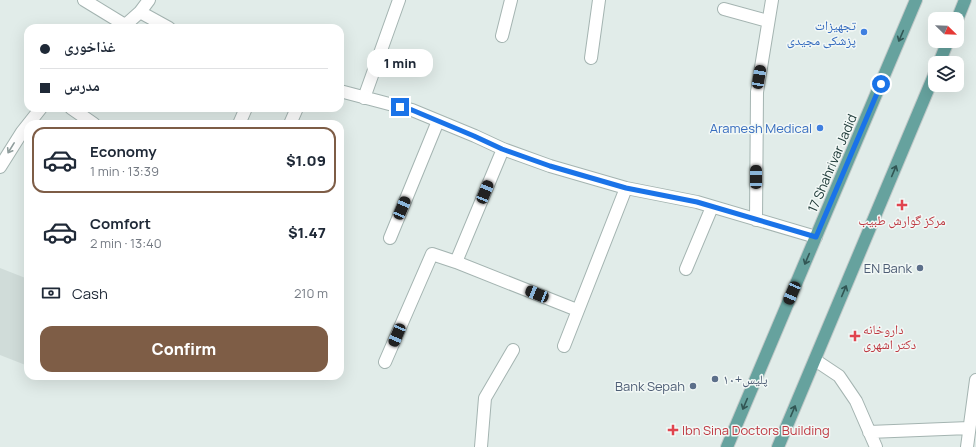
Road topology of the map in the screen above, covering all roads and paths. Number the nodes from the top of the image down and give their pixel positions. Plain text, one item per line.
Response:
1 (84, 0) edge
2 (149, 0) edge
3 (400, 0) edge
4 (511, 0) edge
5 (599, 0) edge
6 (772, 0) edge
7 (916, 0) edge
8 (966, 0) edge
9 (724, 9) dead end
10 (140, 12) junction
11 (961, 12) edge
12 (768, 21) junction
13 (120, 24) edge
14 (127, 24) edge
15 (162, 24) edge
16 (502, 36) dead end
17 (591, 58) dead end
18 (928, 90) edge
19 (344, 92) edge
20 (364, 98) junction
21 (38, 112) edge
22 (77, 112) edge
23 (32, 120) edge
24 (88, 120) edge
25 (438, 121) junction
26 (24, 129) edge
27 (502, 149) junction
28 (0, 167) edge
29 (626, 188) junction
30 (712, 207) junction
31 (756, 220) junction
32 (816, 237) junction
33 (390, 238) dead end
34 (456, 262) junction
35 (686, 269) dead end
36 (577, 310) junction
37 (564, 346) dead end
38 (513, 350) dead end
39 (815, 360) junction
40 (385, 362) dead end
41 (976, 380) edge
42 (970, 428) junction
43 (869, 432) junction
44 (481, 447) edge
45 (727, 447) edge
46 (778, 447) edge
47 (876, 447) edge
48 (967, 447) edge

1 - 13 street
2 - 10 street
3 - 20 street
4 - 16 street
5 - 17 street
6 - 12 street
7 -> 32 main road, 17 Shahrivar Jadid
8 - 11 main road
9 - 12 street
10 - 14 street
10 - 15 street
12 - 31 street
39 -> 18 main road
19 - 20 street
20 - 25 street
21 -> 23 street
22 - 24 street
25 - 27 street
25 - 33 street
26 -> 28 street
27 - 29 street
27 - 34 street
29 - 30 street
29 - 36 street
30 - 31 street
30 - 35 street
31 - 32 street
32 -> 45 main road, 17 Shahrivar Jadid
34 - 36 street
34 - 40 street
36 - 37 street
38 - 44 street
39 - 43 street
46 -> 39 main road
41 - 42 street
42 - 43 street
42 - 48 street
43 - 47 street

